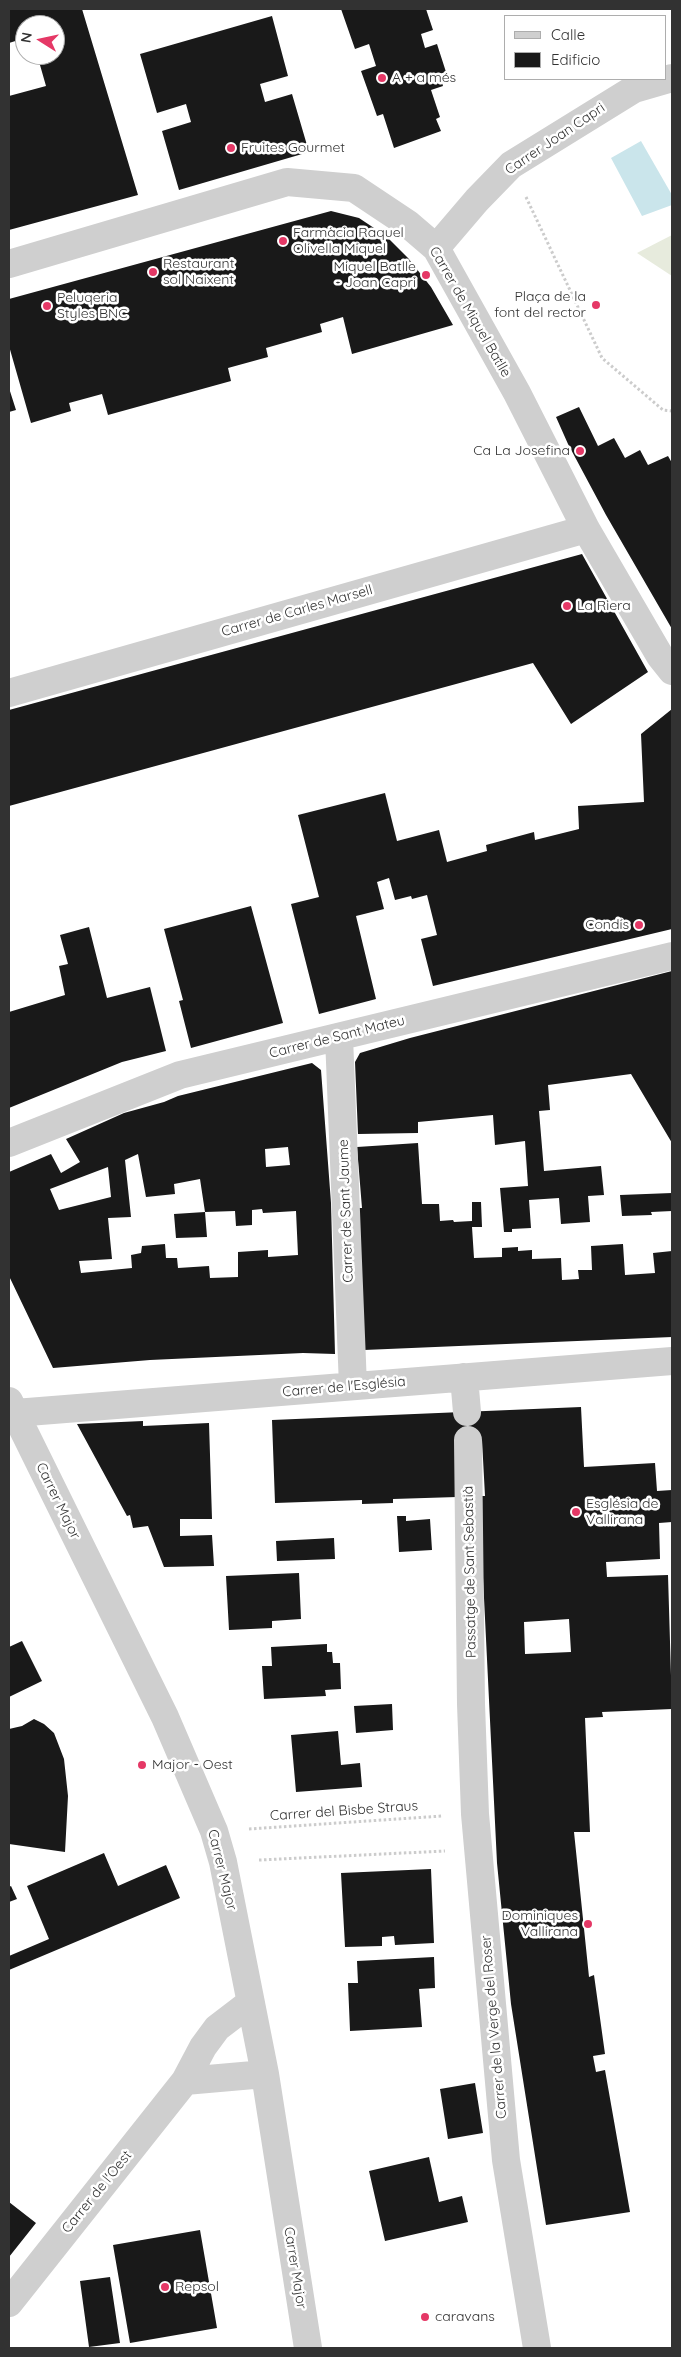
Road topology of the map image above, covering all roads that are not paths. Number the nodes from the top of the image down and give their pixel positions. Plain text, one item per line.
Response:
1 (665, 80) edge
2 (436, 248) junction
3 (9, 264) edge
4 (586, 529) junction
5 (672, 670) edge
6 (9, 693) edge
7 (672, 956) edge
8 (339, 1037) junction
9 (9, 1143) edge
10 (672, 1361) edge
11 (464, 1377) junction
12 (352, 1386) junction
13 (12, 1407) edge
14 (467, 1412) dead end
15 (468, 1440) dead end
16 (471, 1704) joint
17 (251, 2002) junction
18 (265, 2074) junction
19 (185, 2081) junction
20 (9, 2303) edge
21 (308, 2348) edge
22 (537, 2348) edge

1 - 2 street, Carrer Joan Capri
2 - 3 street, Carrer de Miquel Batlle
2 - 4 street, Carrer de Miquel Batlle
4 - 5 street, Carrer de Miquel Batlle
4 - 6 street, Carrer de Carles Marsell
7 - 8 street, Carrer de Sant Mateu
8 - 9 street, Carrer de Sant Mateu
8 - 12 street, Carrer de Sant Jaume
10 - 11 street, Carrer de l'Església
11 - 12 street, Carrer de l'Església
11 - 14 street
12 - 13 street, Carrer de l'Església
13 - 17 street, Carrer Major
15 - 16 street, Passatge de Sant Sebastià
16 - 22 street, Carrer de la Verge del Roser
17 - 18 street, Carrer Major
17 - 19 street, Carrer de l'Oest
18 - 19 street
18 - 21 street, Carrer Major
19 - 20 street, Carrer de l'Oest

